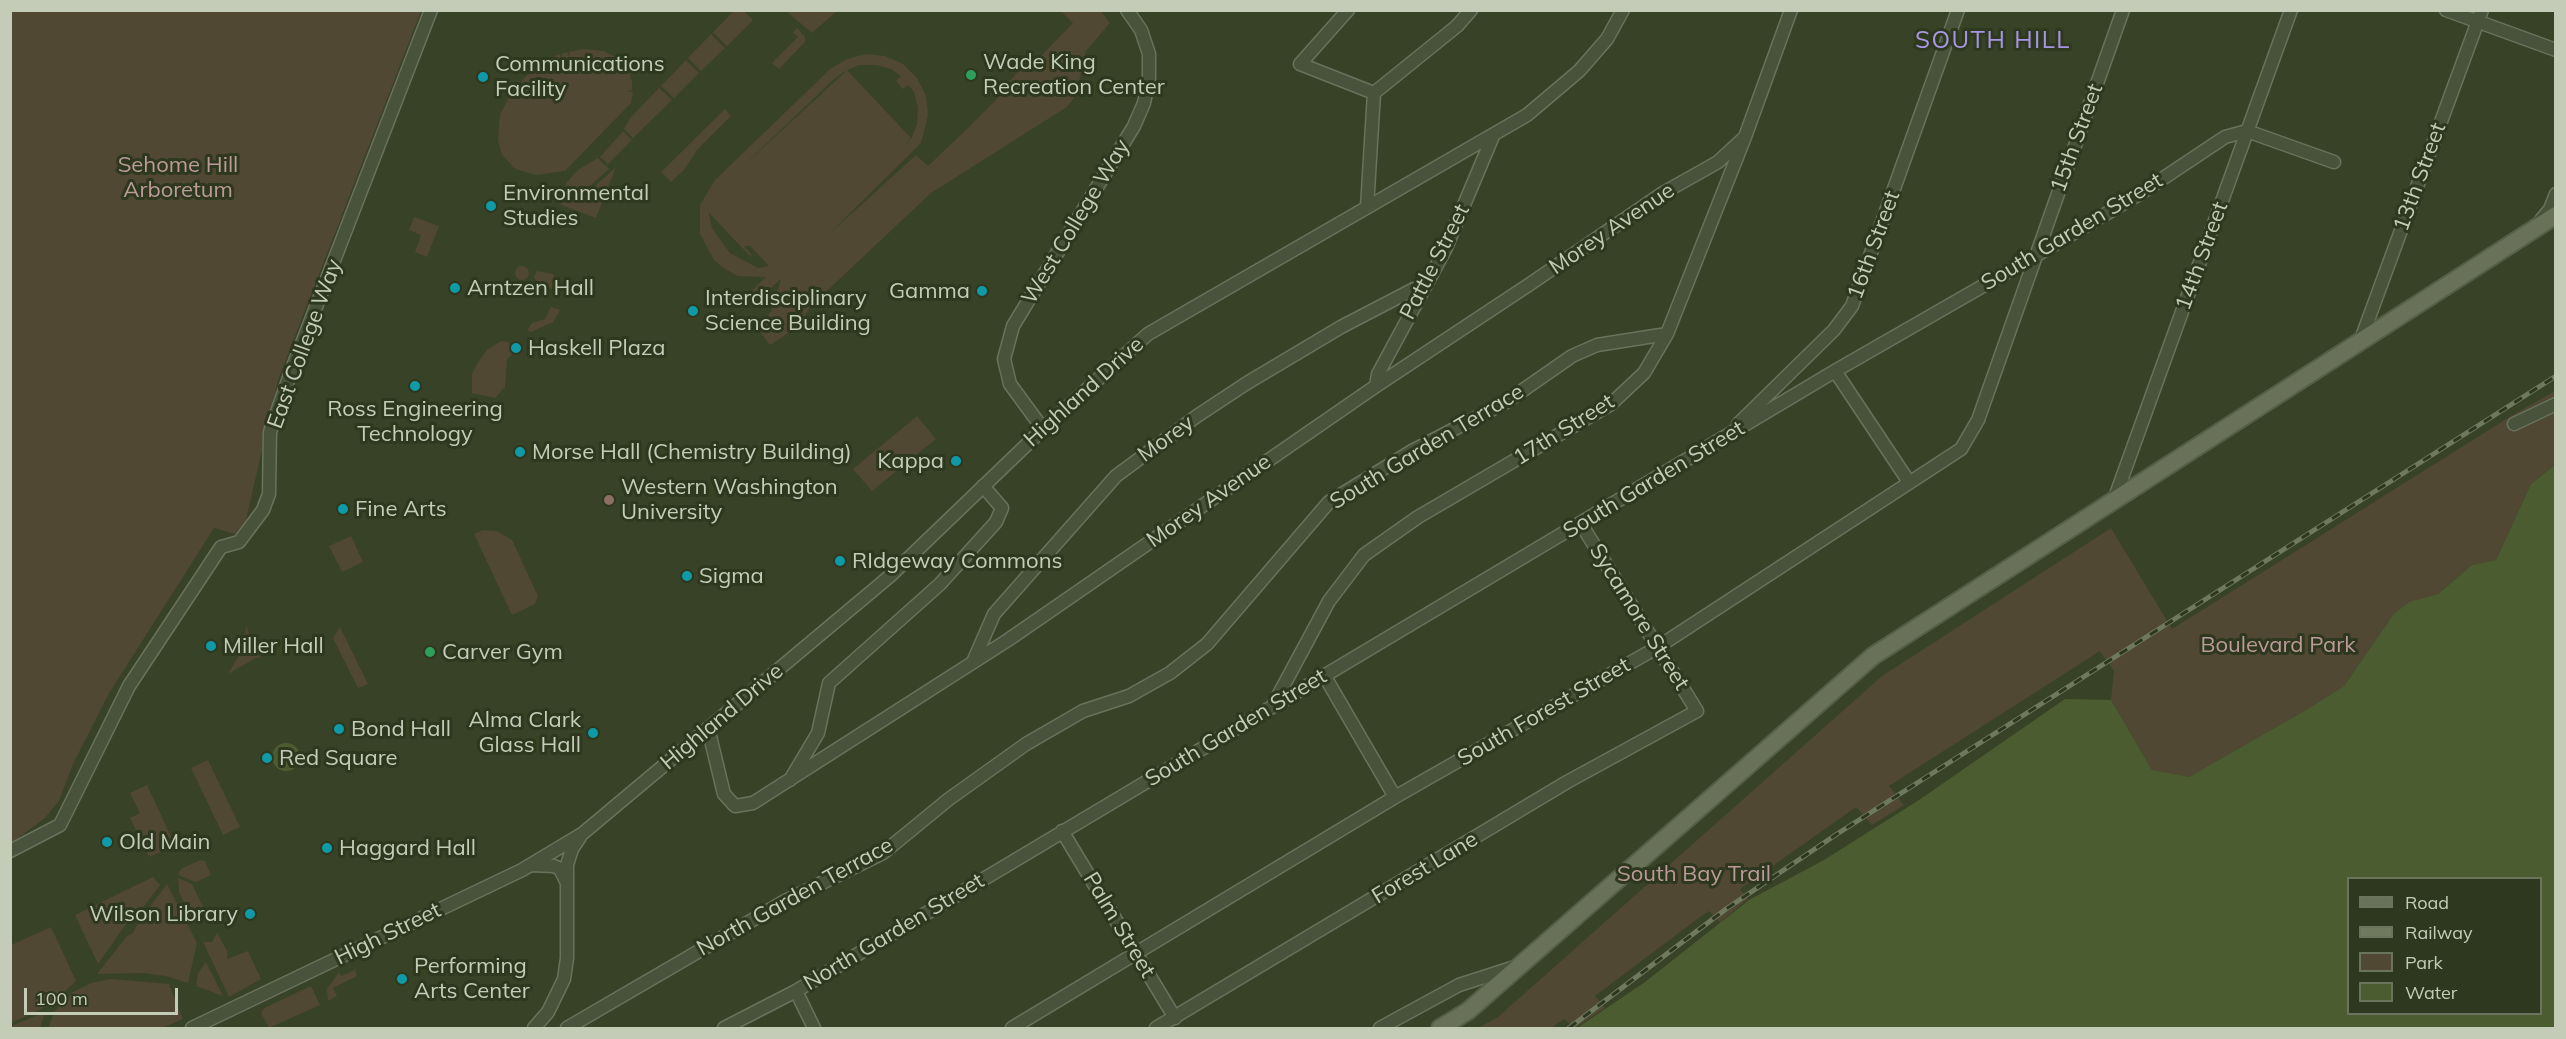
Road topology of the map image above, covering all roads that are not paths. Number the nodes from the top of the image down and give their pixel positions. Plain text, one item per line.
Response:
1 (431, 10) edge
2 (1127, 10) edge
3 (1348, 10) edge
4 (1471, 10) edge
5 (1623, 10) edge
6 (1791, 10) edge
7 (1958, 10) edge
8 (2123, 10) edge
9 (2291, 10) edge
10 (2446, 10) edge
11 (2480, 16) edge
12 (2556, 50) edge
13 (1374, 93) junction
14 (2247, 131) junction
15 (1493, 136) junction
16 (1745, 137) junction
17 (2334, 162) dead end
18 (2556, 194) edge
19 (1367, 207) junction
20 (2556, 215) edge
21 (2530, 232) junction
22 (2035, 256) junction
23 (1423, 288) junction
24 (1667, 334) junction
25 (2360, 344) junction
26 (1835, 371) junction
27 (1376, 386) junction
28 (2556, 404) edge
29 (2514, 424) dead end
30 (1043, 429) junction
31 (1724, 438) junction
32 (1946, 459) joint
33 (1909, 482) junction
34 (983, 486) junction
35 (2114, 501) junction
36 (1581, 524) junction
37 (1658, 647) junction
38 (973, 663) junction
39 (1324, 675) junction
40 (1270, 710) junction
41 (1697, 711) joint
42 (708, 728) junction
43 (1015, 752) joint
44 (789, 782) junction
45 (1395, 797) junction
46 (1062, 831) junction
47 (582, 834) junction
48 (10, 851) edge
49 (530, 865) junction
50 (566, 881) junction
51 (1136, 954) junction
52 (1521, 965) junction
53 (796, 991) junction
54 (1175, 1018) junction
55 (192, 1029) edge
56 (534, 1029) edge
57 (567, 1029) edge
58 (724, 1029) edge
59 (814, 1029) edge
60 (1012, 1029) edge
61 (1156, 1029) edge
62 (1380, 1029) edge
63 (1440, 1029) edge

1 - 48 street, East College Way
2 - 30 street, West College Way
3 - 13 street
4 - 13 street
5 - 15 street, Highland Drive
6 - 16 street, 17th Street
7 - 31 street, 16th Street
8 - 22 street, 15th Street
9 - 14 street, 14th Street
10 - 11 street
11 - 12 street
11 - 25 street, 13th Street
13 - 19 street
14 - 17 street
14 - 22 street, South Garden Street
14 - 35 street, 14th Street
15 - 19 street, Highland Drive
15 - 23 street, Pattle Street
16 - 24 street, 17th Street
16 - 27 street, Morey Avenue
18 - 21 street
19 - 30 street, Highland Drive
20 - 21 main road
21 - 25 main road
22 - 26 street, South Garden Street
22 - 32 street, 15th Street
23 - 27 street, Pattle Street
23 - 38 street, Morey
24 - 40 street, 17th Street
24 - 43 street, South Garden Terrace
25 - 35 main road
26 - 31 street, South Garden Street
26 - 33 street
27 - 38 street, Morey Avenue
28 - 29 street
30 - 34 street, Highland Drive
31 - 36 street, South Garden Street
32 - 33 street, South Forest Street
33 - 37 street, South Forest Street
34 - 42 street, Highland Drive
34 - 44 street
35 - 52 main road
36 - 37 street, Sycamore Street
36 - 39 street, South Garden Street
37 - 41 street, Sycamore Street
37 - 45 street, South Forest Street
38 - 44 street, Morey Avenue
39 - 40 street, South Garden Street
39 - 45 street
40 - 46 street, South Garden Street
41 - 54 street, Forest Lane
42 - 44 street, Morey Avenue
42 - 47 street, Highland Drive
43 - 57 street, North Garden Terrace
45 - 51 street, South Forest Street
46 - 51 street, Palm Street
46 - 53 street, North Garden Street
47 - 49 street, High Street
47 - 50 street
49 - 50 street
49 - 55 street, High Street
50 - 56 street
51 - 54 street, Palm Street
51 - 60 street, South Forest Street
52 - 62 street
52 - 63 main road
53 - 58 street, North Garden Street
53 - 59 street
54 - 61 street, Forest Lane

